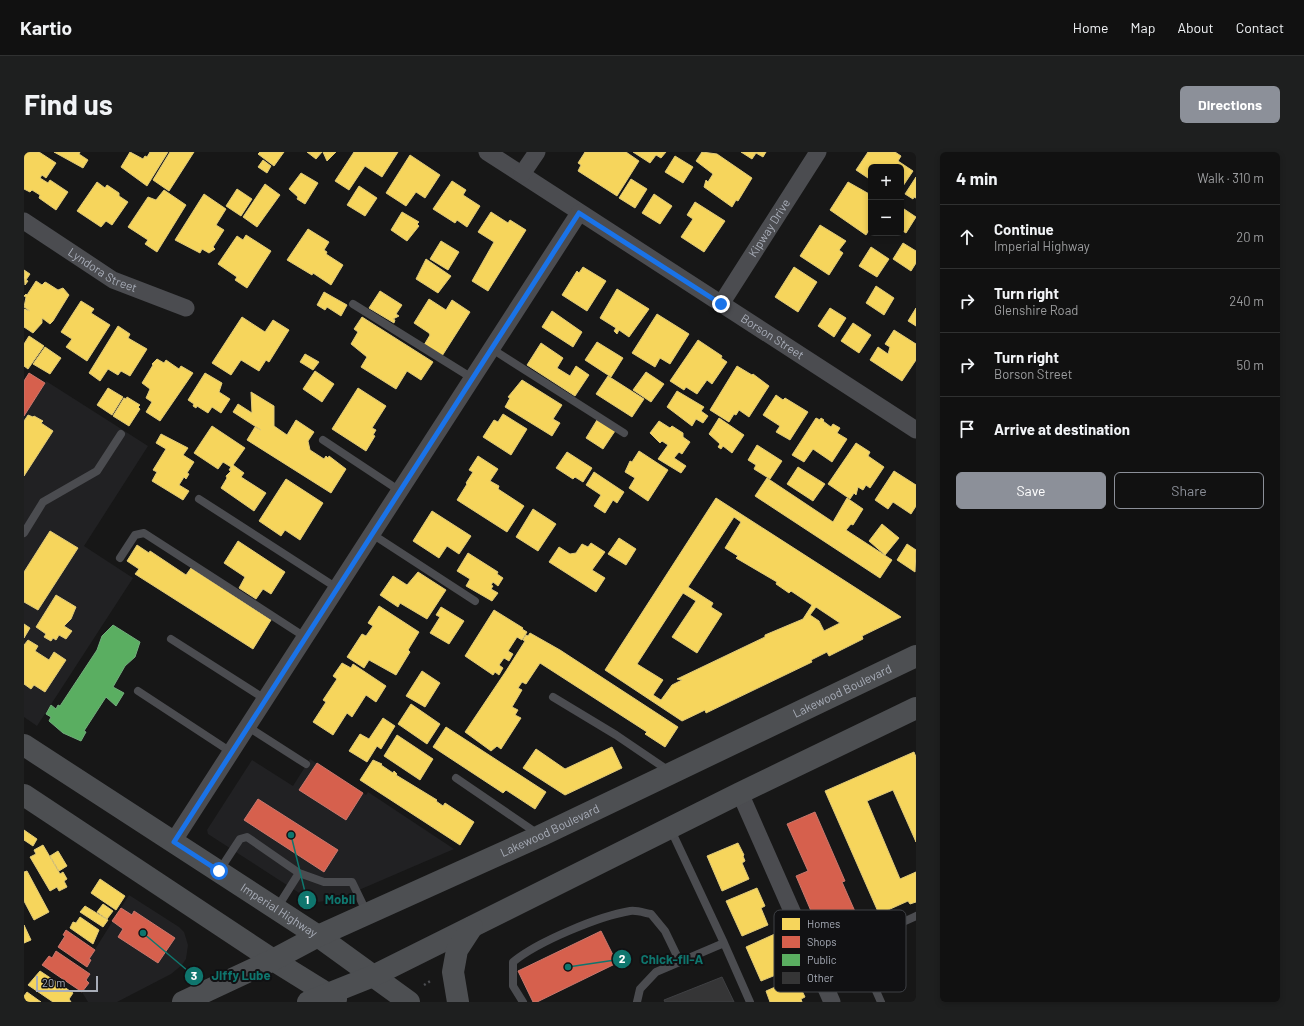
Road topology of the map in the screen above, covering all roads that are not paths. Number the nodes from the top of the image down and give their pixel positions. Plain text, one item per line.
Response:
1 (486, 152) edge
2 (537, 152) edge
3 (818, 152) edge
4 (522, 174) junction
5 (579, 213) junction
6 (24, 221) edge
7 (353, 304) dead end
8 (721, 304) junction
9 (186, 308) dead end
10 (492, 348) junction
11 (472, 378) junction
12 (916, 430) edge
13 (624, 433) dead end
14 (121, 434) dead end
15 (323, 440) dead end
16 (400, 491) junction
17 (199, 499) dead end
18 (24, 533) edge
19 (372, 534) junction
20 (120, 558) dead end
21 (337, 588) junction
22 (475, 601) dead end
23 (305, 637) junction
24 (171, 638) dead end
25 (916, 656) edge
26 (138, 691) dead end
27 (553, 697) dead end
28 (265, 699) junction
29 (916, 708) edge
30 (248, 727) junction
31 (24, 745) edge
32 (231, 752) junction
33 (306, 764) dead end
34 (671, 773) junction
35 (456, 778) dead end
36 (740, 793) junction
37 (24, 795) edge
38 (670, 827) junction
39 (540, 836) junction
40 (174, 842) junction
41 (219, 871) junction
42 (299, 873) junction
43 (277, 908) junction
44 (791, 910) edge
45 (368, 913) junction
46 (916, 916) edge
47 (906, 921) edge
48 (472, 927) junction
49 (318, 936) junction
50 (724, 943) junction
51 (273, 960) junction
52 (680, 962) junction
53 (373, 976) junction
54 (828, 992) edge
55 (877, 992) edge
56 (325, 999) edge
57 (183, 1002) edge
58 (410, 1002) edge
59 (458, 1002) edge
60 (523, 1002) edge
61 (636, 1002) edge
62 (750, 1002) edge
63 (832, 1002) edge
64 (881, 1002) edge

1 - 4 street, Borson Street
2 - 4 street
3 - 8 street, Kipway Drive
4 - 5 street, Borson Street
5 - 8 street, Borson Street
5 - 10 street
6 - 9 street, Lyndora Street
7 - 11 lane
8 - 12 street, Borson Street
10 - 11 street
10 - 13 lane
11 - 16 street
14 - 18 lane
15 - 16 lane
16 - 19 street
17 - 21 lane
19 - 21 street
19 - 22 lane
20 - 23 lane
21 - 23 street
23 - 28 street
24 - 28 lane
25 - 34 main road, Lakewood Boulevard
26 - 32 lane
27 - 34 lane
28 - 30 street
29 - 36 main road
30 - 32 street
30 - 33 lane
31 - 40 main road, Imperial Highway
32 - 40 street
34 - 39 main road, Lakewood Boulevard
35 - 39 lane
36 - 38 main road
36 - 44 street
37 - 51 main road
38 - 48 main road
38 - 50 lane
39 - 45 main road, Lakewood Boulevard
40 - 41 main road, Imperial Highway
41 - 42 lane
41 - 43 main road, Imperial Highway
42 - 43 lane
42 - 45 lane
43 - 49 main road, Imperial Highway
45 - 49 main road, Lakewood Boulevard
46 - 47 lane
48 - 53 main road
48 - 59 main road
49 - 51 main road, Lakewood Boulevard
49 - 53 main road, Imperial Highway
50 - 52 lane
50 - 62 lane
51 - 56 main road
51 - 57 main road, Lakewood Boulevard
52 - 60 lane
52 - 61 lane
53 - 56 main road
53 - 58 main road, Imperial Highway
54 - 63 street
55 - 64 lane

